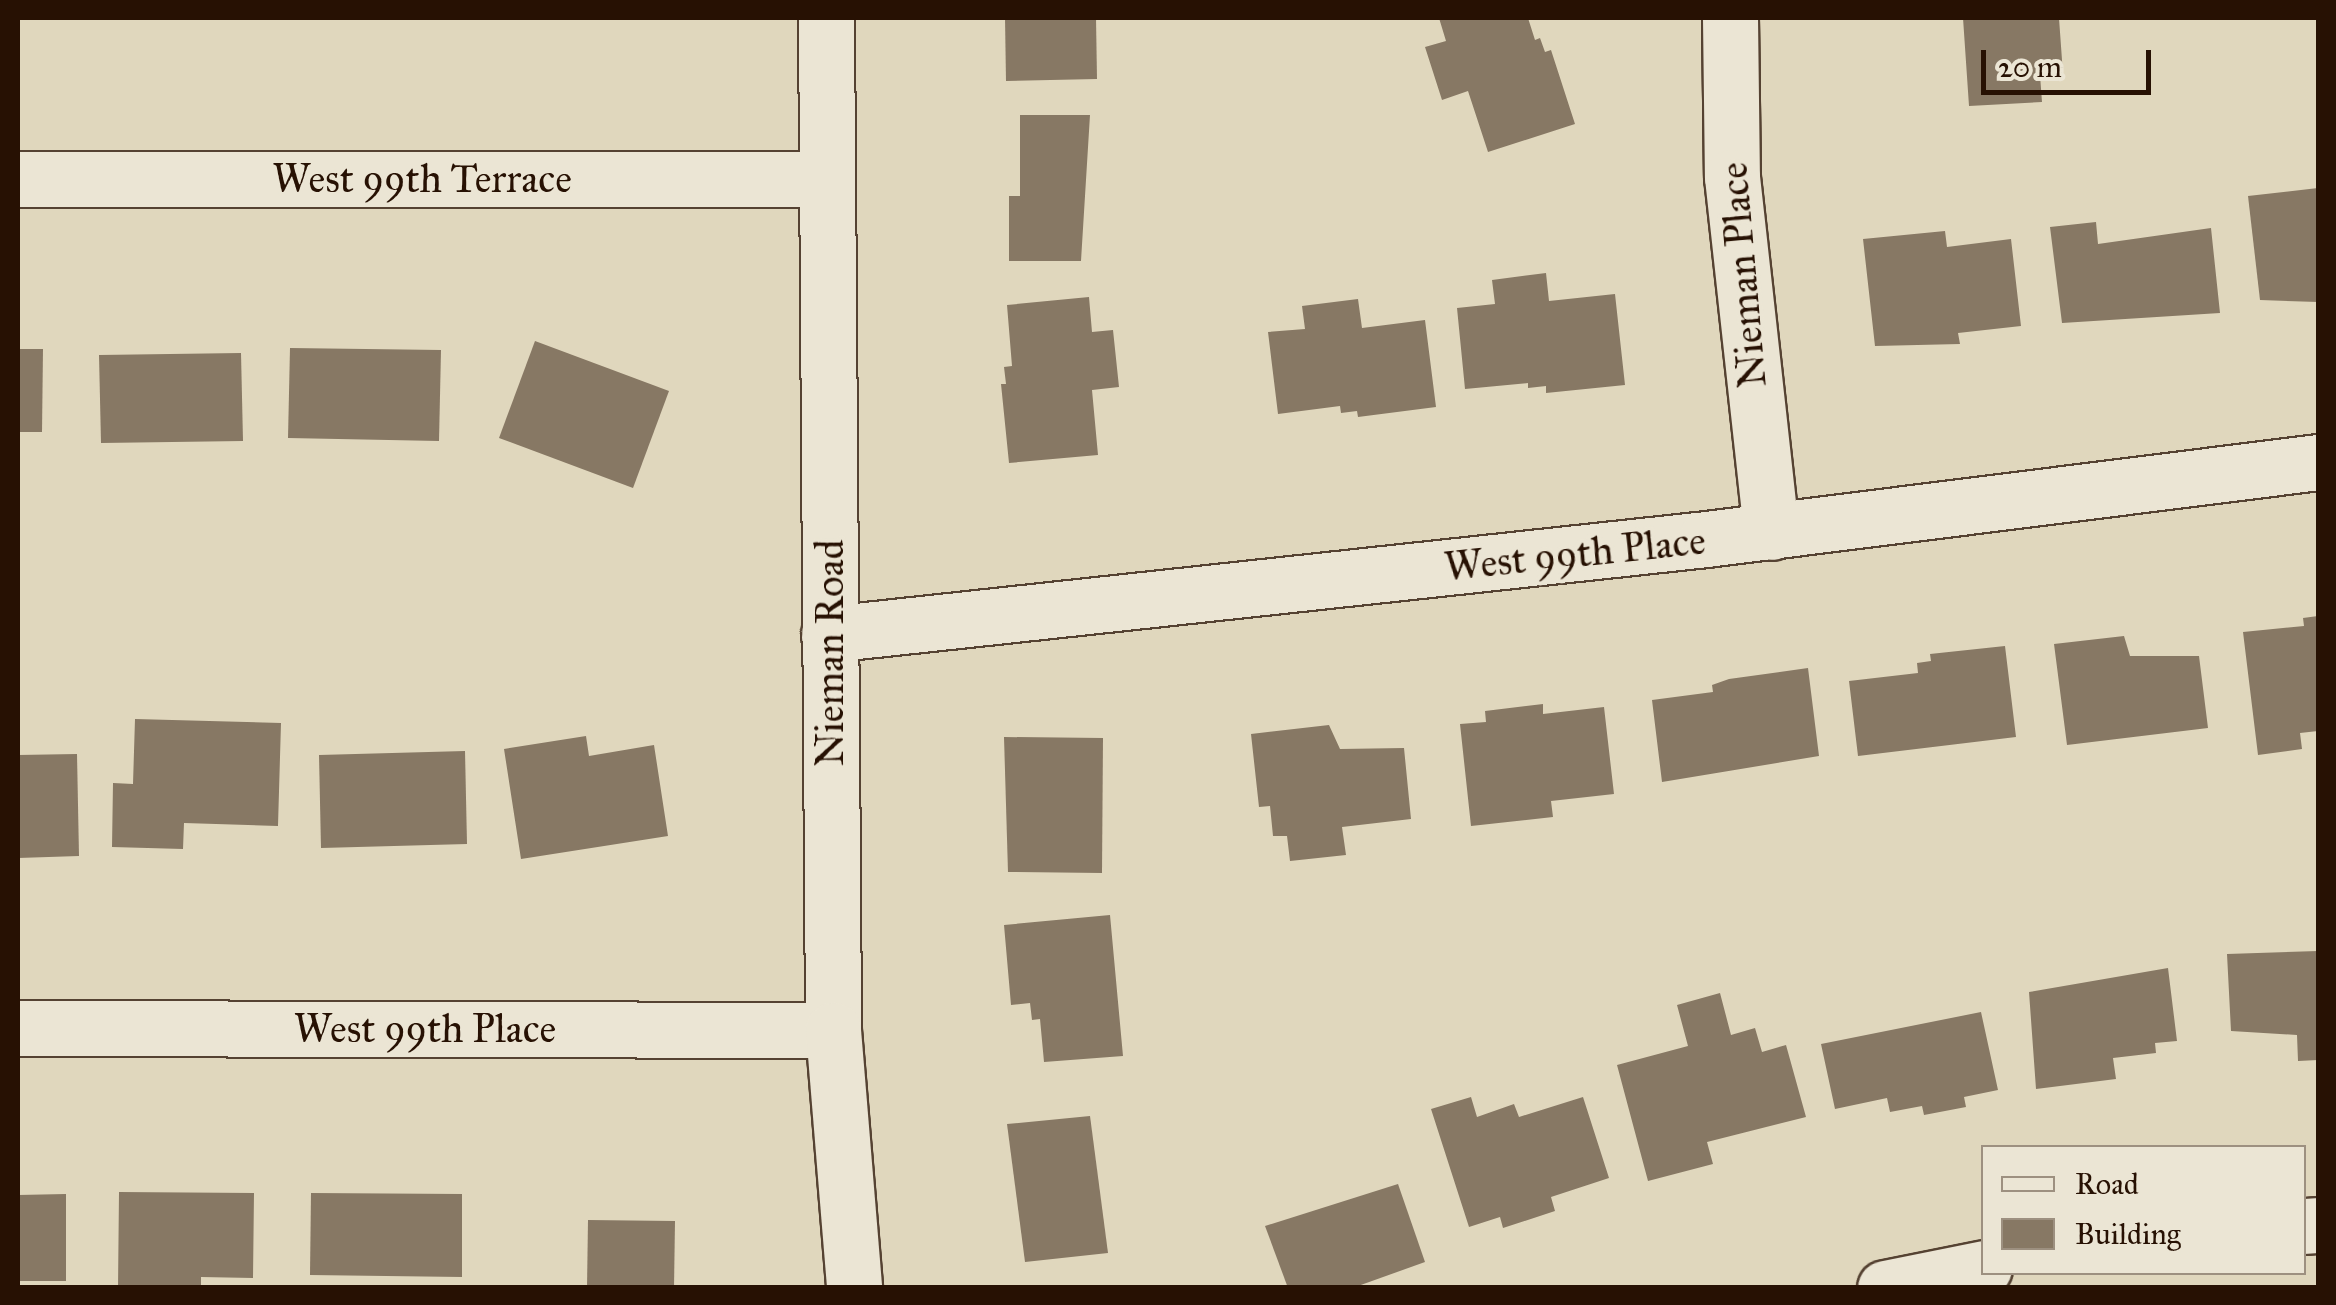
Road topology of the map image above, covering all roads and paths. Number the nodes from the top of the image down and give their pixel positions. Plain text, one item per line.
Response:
1 (826, 18) edge
2 (1730, 18) edge
3 (18, 179) edge
4 (827, 180) junction
5 (2318, 462) edge
6 (1771, 532) junction
7 (829, 634) junction
8 (18, 1028) edge
9 (833, 1030) junction
10 (1981, 1269) edge
11 (854, 1288) edge
12 (1885, 1288) edge

1 - 4 street, Nieman Road
2 - 6 street, Nieman Place
3 - 4 street, West 99th Terrace
4 - 7 street, Nieman Road
5 - 6 street, West 99th Place
6 - 7 street, West 99th Place
7 - 9 street, Nieman Road
8 - 9 street, West 99th Place
9 - 11 street, Nieman Road
10 - 12 street

